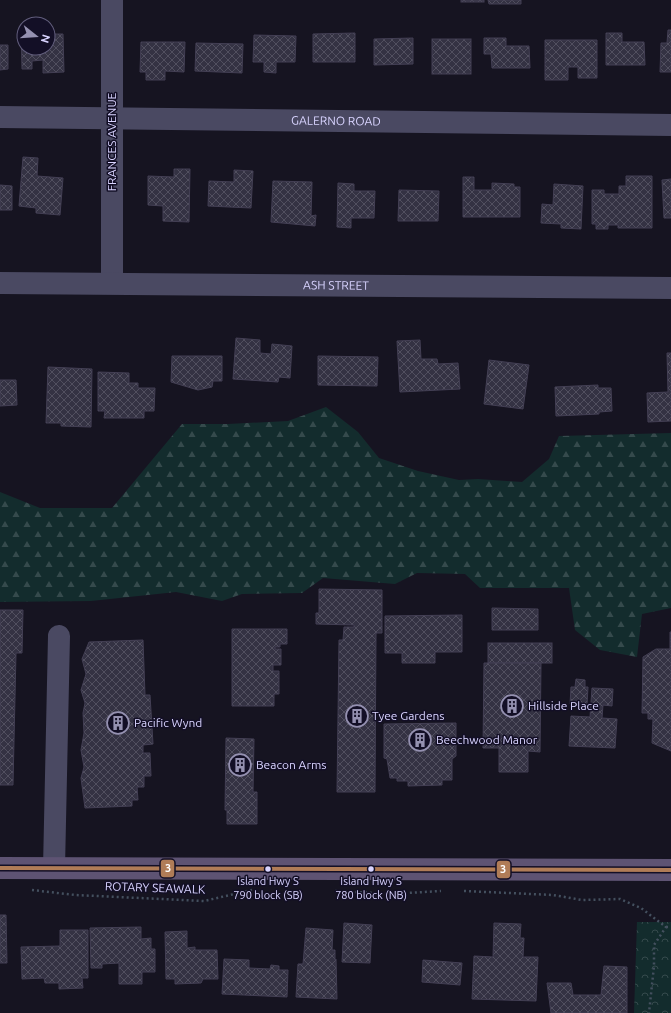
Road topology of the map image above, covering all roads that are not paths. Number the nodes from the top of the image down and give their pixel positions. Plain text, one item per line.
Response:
1 (112, 0) edge
2 (0, 117) edge
3 (112, 117) junction
4 (671, 125) edge
5 (0, 283) edge
6 (112, 284) junction
7 (671, 288) edge
8 (59, 636) dead end
9 (0, 868) edge
10 (54, 868) junction
11 (671, 870) edge

1 - 3 street, FRANCES AVENUE
2 - 3 street, GALERNO ROAD
3 - 4 street, GALERNO ROAD
3 - 6 street, FRANCES AVENUE
5 - 6 street, ASH STREET
6 - 7 street, ASH STREET
8 - 10 street
9 - 10 main road
10 - 11 main road

